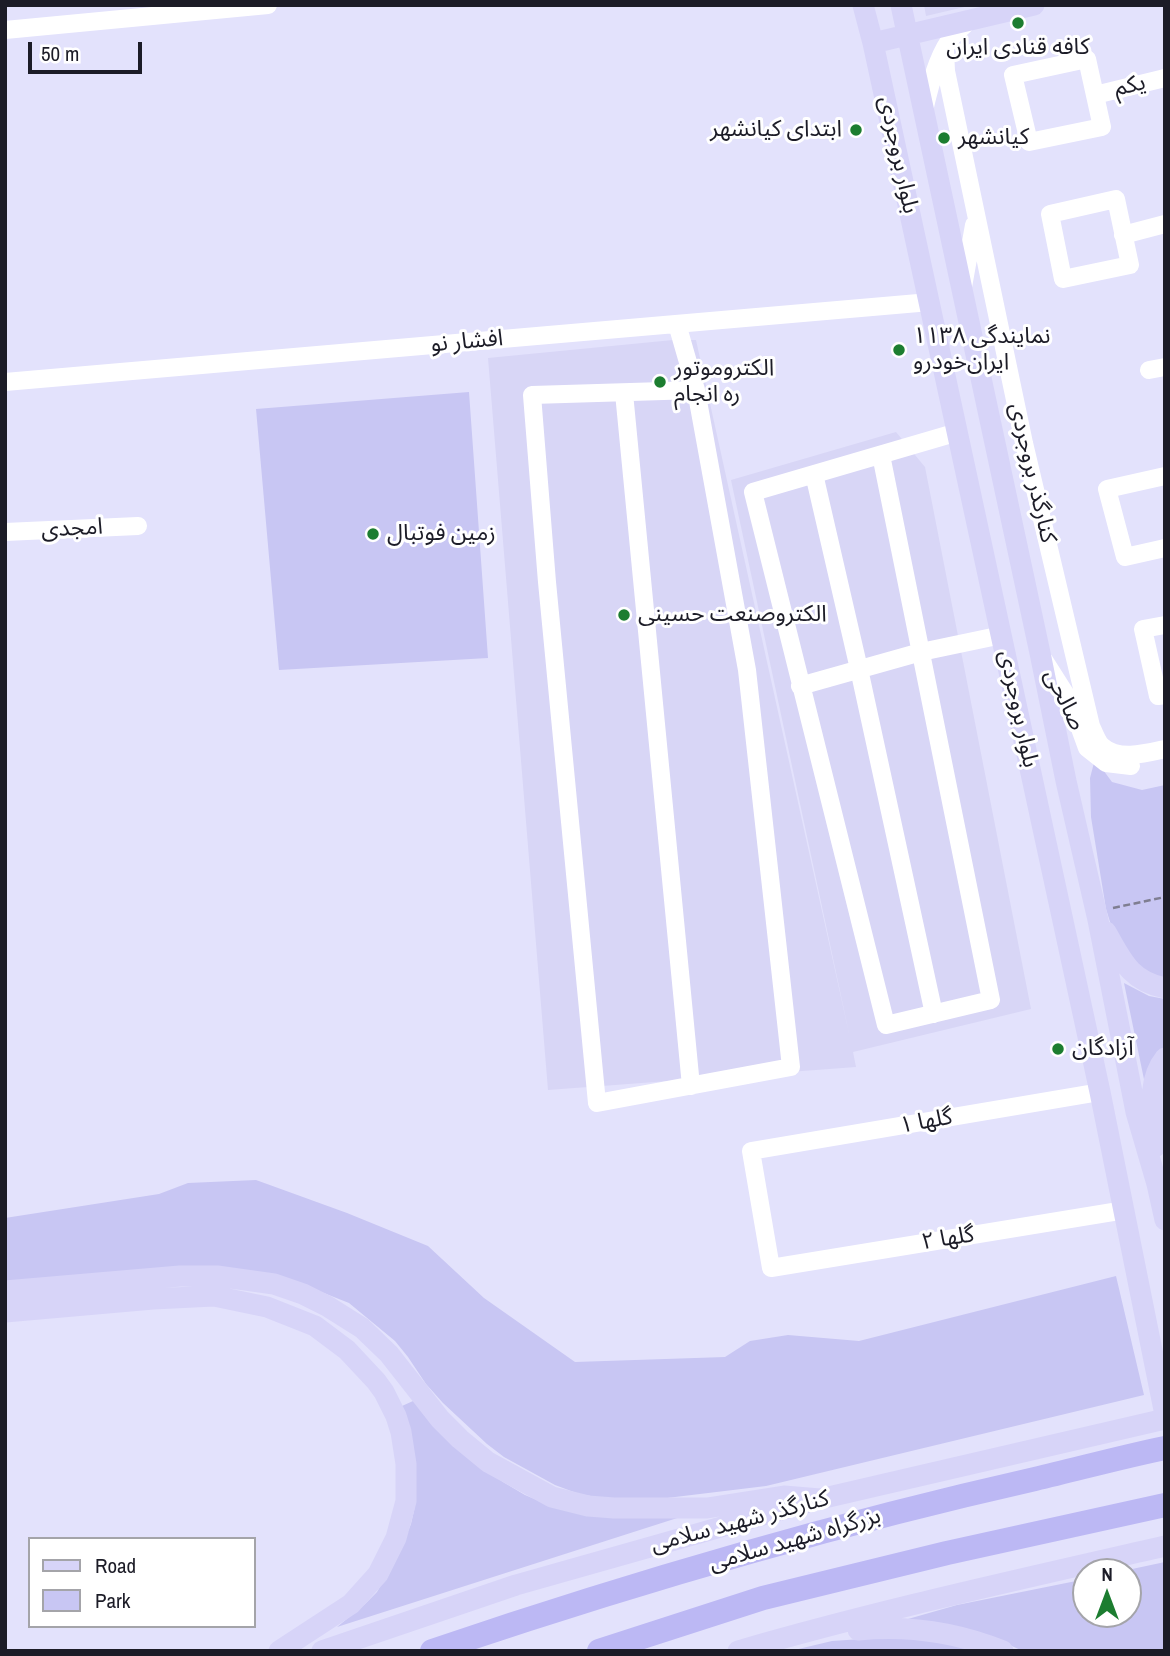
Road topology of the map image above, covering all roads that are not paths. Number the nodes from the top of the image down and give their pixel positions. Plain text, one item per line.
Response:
1 (268, 5) edge
2 (863, 5) edge
3 (901, 5) edge
4 (1034, 5) edge
5 (970, 20) junction
6 (5, 30) edge
7 (908, 35) junction
8 (873, 43) junction
9 (945, 50) junction
10 (1165, 78) edge
11 (1095, 95) junction
12 (924, 111) junction
13 (976, 213) junction
14 (1165, 224) edge
15 (1123, 235) junction
16 (962, 291) junction
17 (930, 302) junction
18 (677, 324) junction
19 (5, 382) edge
20 (696, 390) junction
21 (624, 393) junction
22 (958, 432) junction
23 (881, 454) junction
24 (814, 474) junction
25 (1165, 476) edge
26 (138, 526) dead end
27 (5, 532) edge
28 (1165, 548) edge
29 (1165, 625) edge
30 (1002, 635) junction
31 (921, 652) junction
32 (1040, 653) junction
33 (859, 669) junction
34 (800, 685) junction
35 (1165, 695) edge
36 (1165, 749) edge
37 (1165, 760) edge
38 (1102, 915) junction
39 (1165, 988) edge
40 (934, 1014) junction
41 (1165, 1058) edge
42 (691, 1086) junction
43 (1100, 1092) junction
44 (1157, 1184) junction
45 (1125, 1210) junction
46 (1165, 1220) edge
47 (771, 1268) joint
48 (5, 1291) edge
49 (5, 1312) edge
50 (1165, 1417) edge
51 (1165, 1448) edge
52 (820, 1499) junction
53 (1165, 1505) edge
54 (1165, 1546) edge
55 (783, 1638) junction
56 (279, 1651) edge
57 (322, 1651) edge
58 (432, 1651) edge
59 (599, 1651) edge
60 (738, 1651) edge
61 (1003, 1651) edge

1 - 6 street
2 - 8 main road, بلوار بروجردی
3 - 7 main road, بلوار بروجردی
4 - 5 main road
5 - 7 main road
5 - 9 street
7 - 8 main road
7 - 12 main road, بلوار بروجردی
8 - 17 main road, بلوار بروجردی
9 - 12 street
9 - 13 street, کنارگذر بروجردی
10 - 11 street, یکم
11 - 11 street
12 - 16 main road, بلوار بروجردی
13 - 16 street
13 - 36 street, کنارگذر بروجردی
14 - 15 street
15 - 15 street
16 - 32 main road, بلوار بروجردی
17 - 18 street, افشار نو
17 - 22 main road, بلوار بروجردی
18 - 19 street, افشار نو
18 - 20 street
20 - 21 street
20 - 42 street
21 - 42 street
21 - 42 street
22 - 23 street
22 - 30 main road, بلوار بروجردی
23 - 24 street
23 - 31 street
24 - 33 street
24 - 34 street
25 - 28 street
26 - 27 street, امجدی
29 - 35 street
30 - 31 street
30 - 43 main road, بلوار بروجردی
31 - 33 street
31 - 40 street
32 - 37 street, صالحی
32 - 38 main road, بلوار بروجردی
33 - 34 street
33 - 40 street
34 - 40 street
38 - 39 main road
38 - 44 main road, بلوار بروجردی
41 - 44 main road
43 - 45 main road, بلوار بروجردی
43 - 47 street, گلها ۱
44 - 46 main road, بلوار بروجردی
45 - 47 street, گلها ۲
45 - 50 main road, بلوار بروجردی
48 - 52 main road
49 - 56 main road
50 - 52 main road, کنارگذر شهید سلامی
51 - 58 highway, بزرگراه شهید سلامی
52 - 57 main road, کنارگذر شهید سلامی
53 - 59 highway, بزرگراه شهید سلامی
54 - 55 main road
55 - 60 main road
55 - 61 main road

